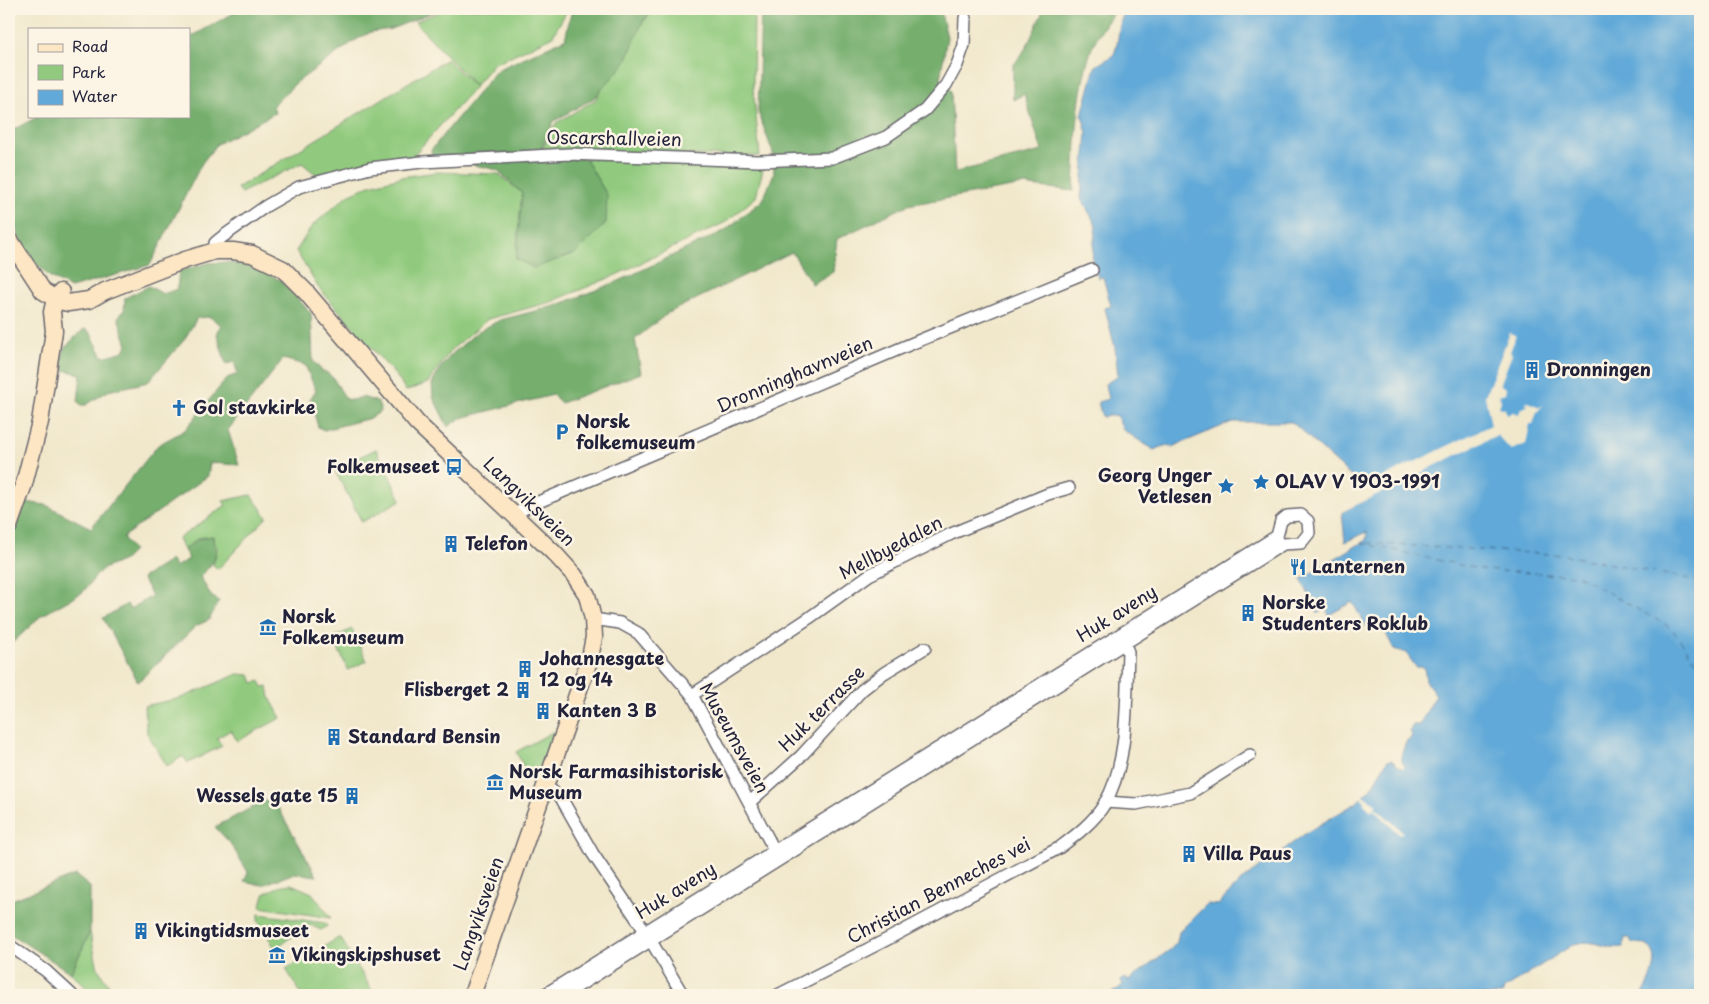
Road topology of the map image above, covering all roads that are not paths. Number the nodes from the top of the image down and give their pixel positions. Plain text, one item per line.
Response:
1 (965, 18) dead end
2 (9, 239) edge
3 (215, 251) junction
4 (1092, 270) dead end
5 (60, 297) junction
6 (1069, 488) dead end
7 (513, 515) junction
8 (9, 526) edge
9 (1195, 593) junction
10 (593, 619) junction
11 (1122, 638) junction
12 (925, 648) dead end
13 (692, 695) junction
14 (999, 716) junction
15 (936, 748) junction
16 (1250, 755) dead end
17 (943, 759) junction
18 (545, 786) junction
19 (882, 789) junction
20 (750, 802) junction
21 (1106, 802) junction
22 (777, 855) junction
23 (647, 936) junction
24 (9, 945) edge
25 (72, 995) edge
26 (472, 995) edge
27 (544, 995) edge
28 (564, 995) edge
29 (684, 995) edge
30 (778, 995) edge

1 - 3 street, Oscarshallveien
2 - 5 street, Langviksveien
3 - 5 street, Langviksveien
3 - 7 street, Langviksveien
4 - 7 street, Dronninghavnveien
5 - 8 street
6 - 13 street, Mellbyedalen
7 - 10 street, Langviksveien
9 - 9 street, Huk aveny
9 - 11 street, Huk aveny
10 - 13 street, Museumsveien
10 - 18 street, Langviksveien
11 - 14 street, Huk aveny
11 - 21 street, Christian Benneches vei
12 - 20 street, Huk terrasse
13 - 20 street, Museumsveien
14 - 15 street, Huk aveny
14 - 17 street, Huk aveny
15 - 17 street
15 - 19 street, Huk aveny
16 - 21 street
17 - 19 street, Huk aveny
18 - 23 street
18 - 26 street, Langviksveien
19 - 22 street, Huk aveny
20 - 22 street, Museumsveien
21 - 30 street, Christian Benneches vei
22 - 23 street, Huk aveny
23 - 27 street, Huk aveny
23 - 28 street, Huk aveny
23 - 29 street
24 - 25 street

